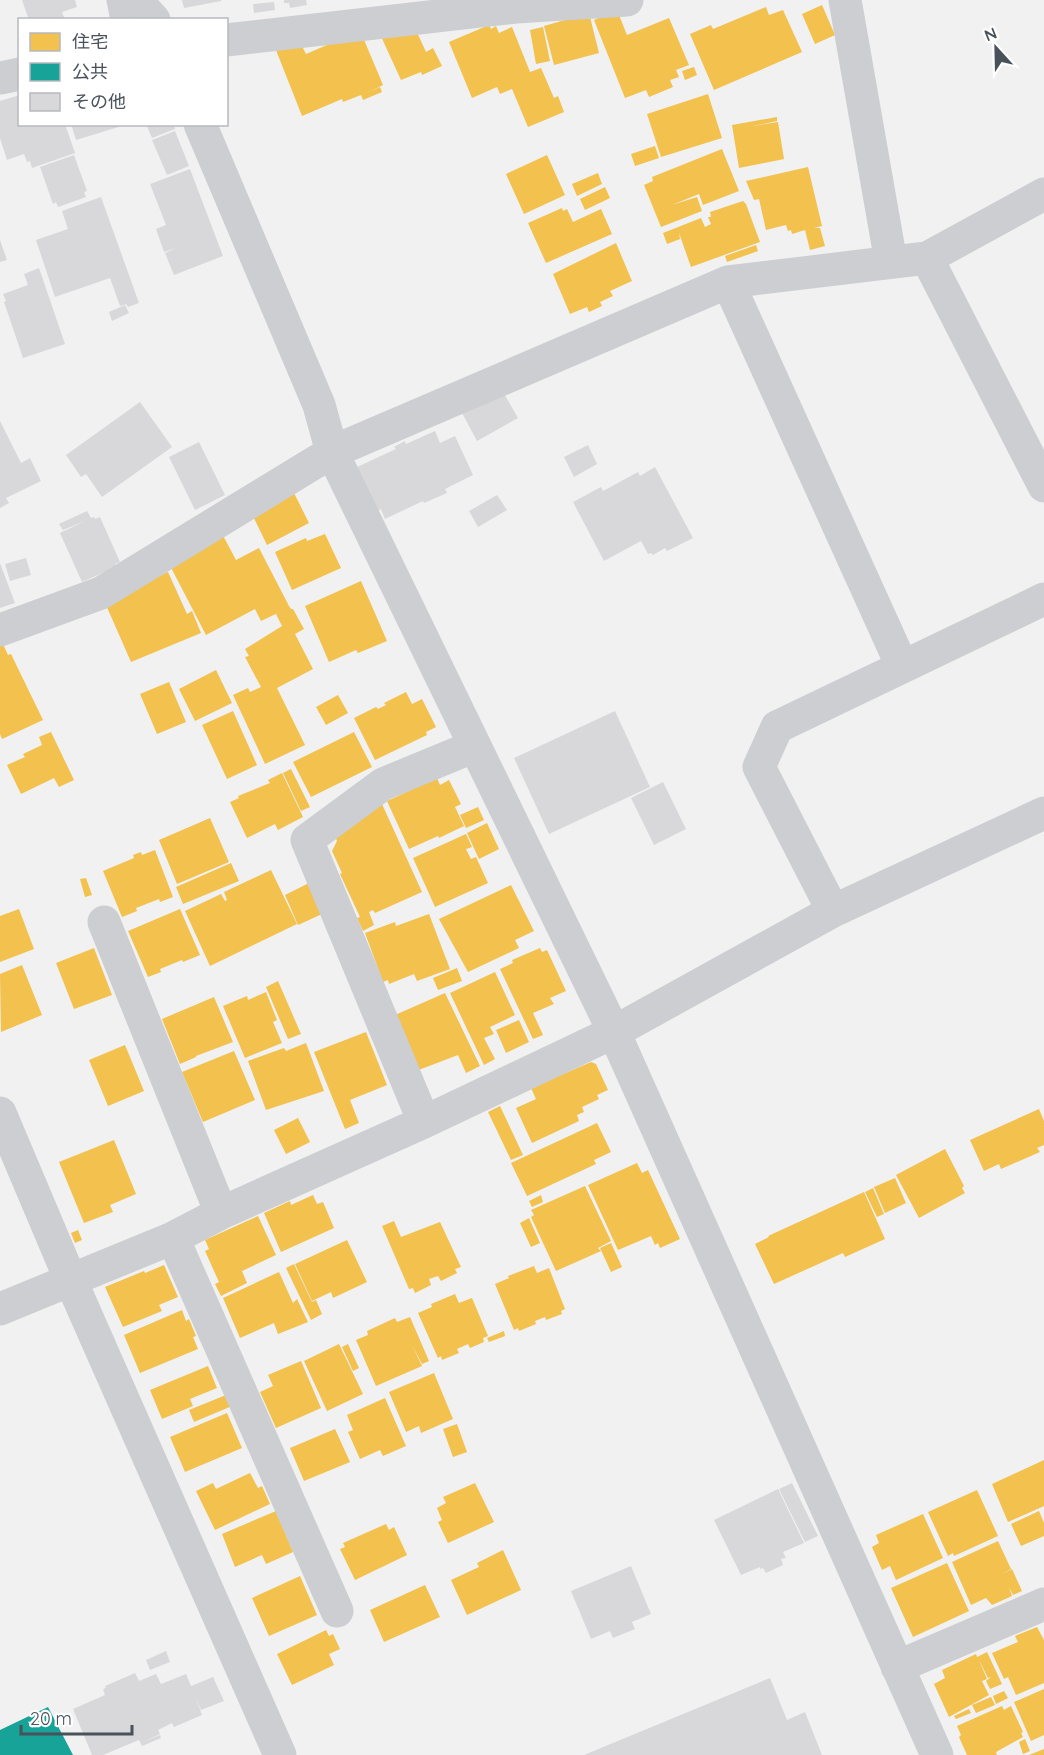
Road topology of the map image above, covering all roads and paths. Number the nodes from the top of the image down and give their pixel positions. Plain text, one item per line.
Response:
1 (120, 0) edge
2 (136, 0) edge
3 (627, 0) edge
4 (845, 0) edge
5 (124, 18) edge
6 (152, 18) edge
7 (228, 40) edge
8 (18, 74) edge
9 (0, 78) edge
10 (201, 126) edge
11 (1044, 194) edge
12 (927, 258) junction
13 (891, 262) junction
14 (728, 282) junction
15 (332, 452) junction
16 (1044, 486) edge
17 (1044, 599) edge
18 (0, 630) edge
19 (902, 666) junction
20 (475, 746) junction
21 (1044, 813) edge
22 (833, 911) junction
23 (104, 922) dead end
24 (614, 1032) junction
25 (0, 1113) edge
26 (424, 1122) junction
27 (221, 1213) junction
28 (173, 1238) junction
29 (71, 1281) junction
30 (0, 1309) edge
31 (1044, 1604) edge
32 (337, 1611) dead end
33 (897, 1667) junction
34 (280, 1755) edge
35 (937, 1755) edge

1 - 5 street
2 - 6 street
3 - 7 street
4 - 13 street
8 - 9 street
10 - 15 street
11 - 12 street
12 - 13 street
12 - 16 street
13 - 14 street
14 - 15 street
14 - 19 street
15 - 18 street
15 - 20 street
17 - 19 street
19 - 22 street
20 - 24 street
20 - 26 street
21 - 22 street
22 - 24 street
23 - 27 street
24 - 26 street
24 - 33 street
25 - 29 street
26 - 27 street
27 - 28 street
28 - 29 street
28 - 32 street
29 - 30 street
29 - 34 street
31 - 33 street
33 - 35 street

